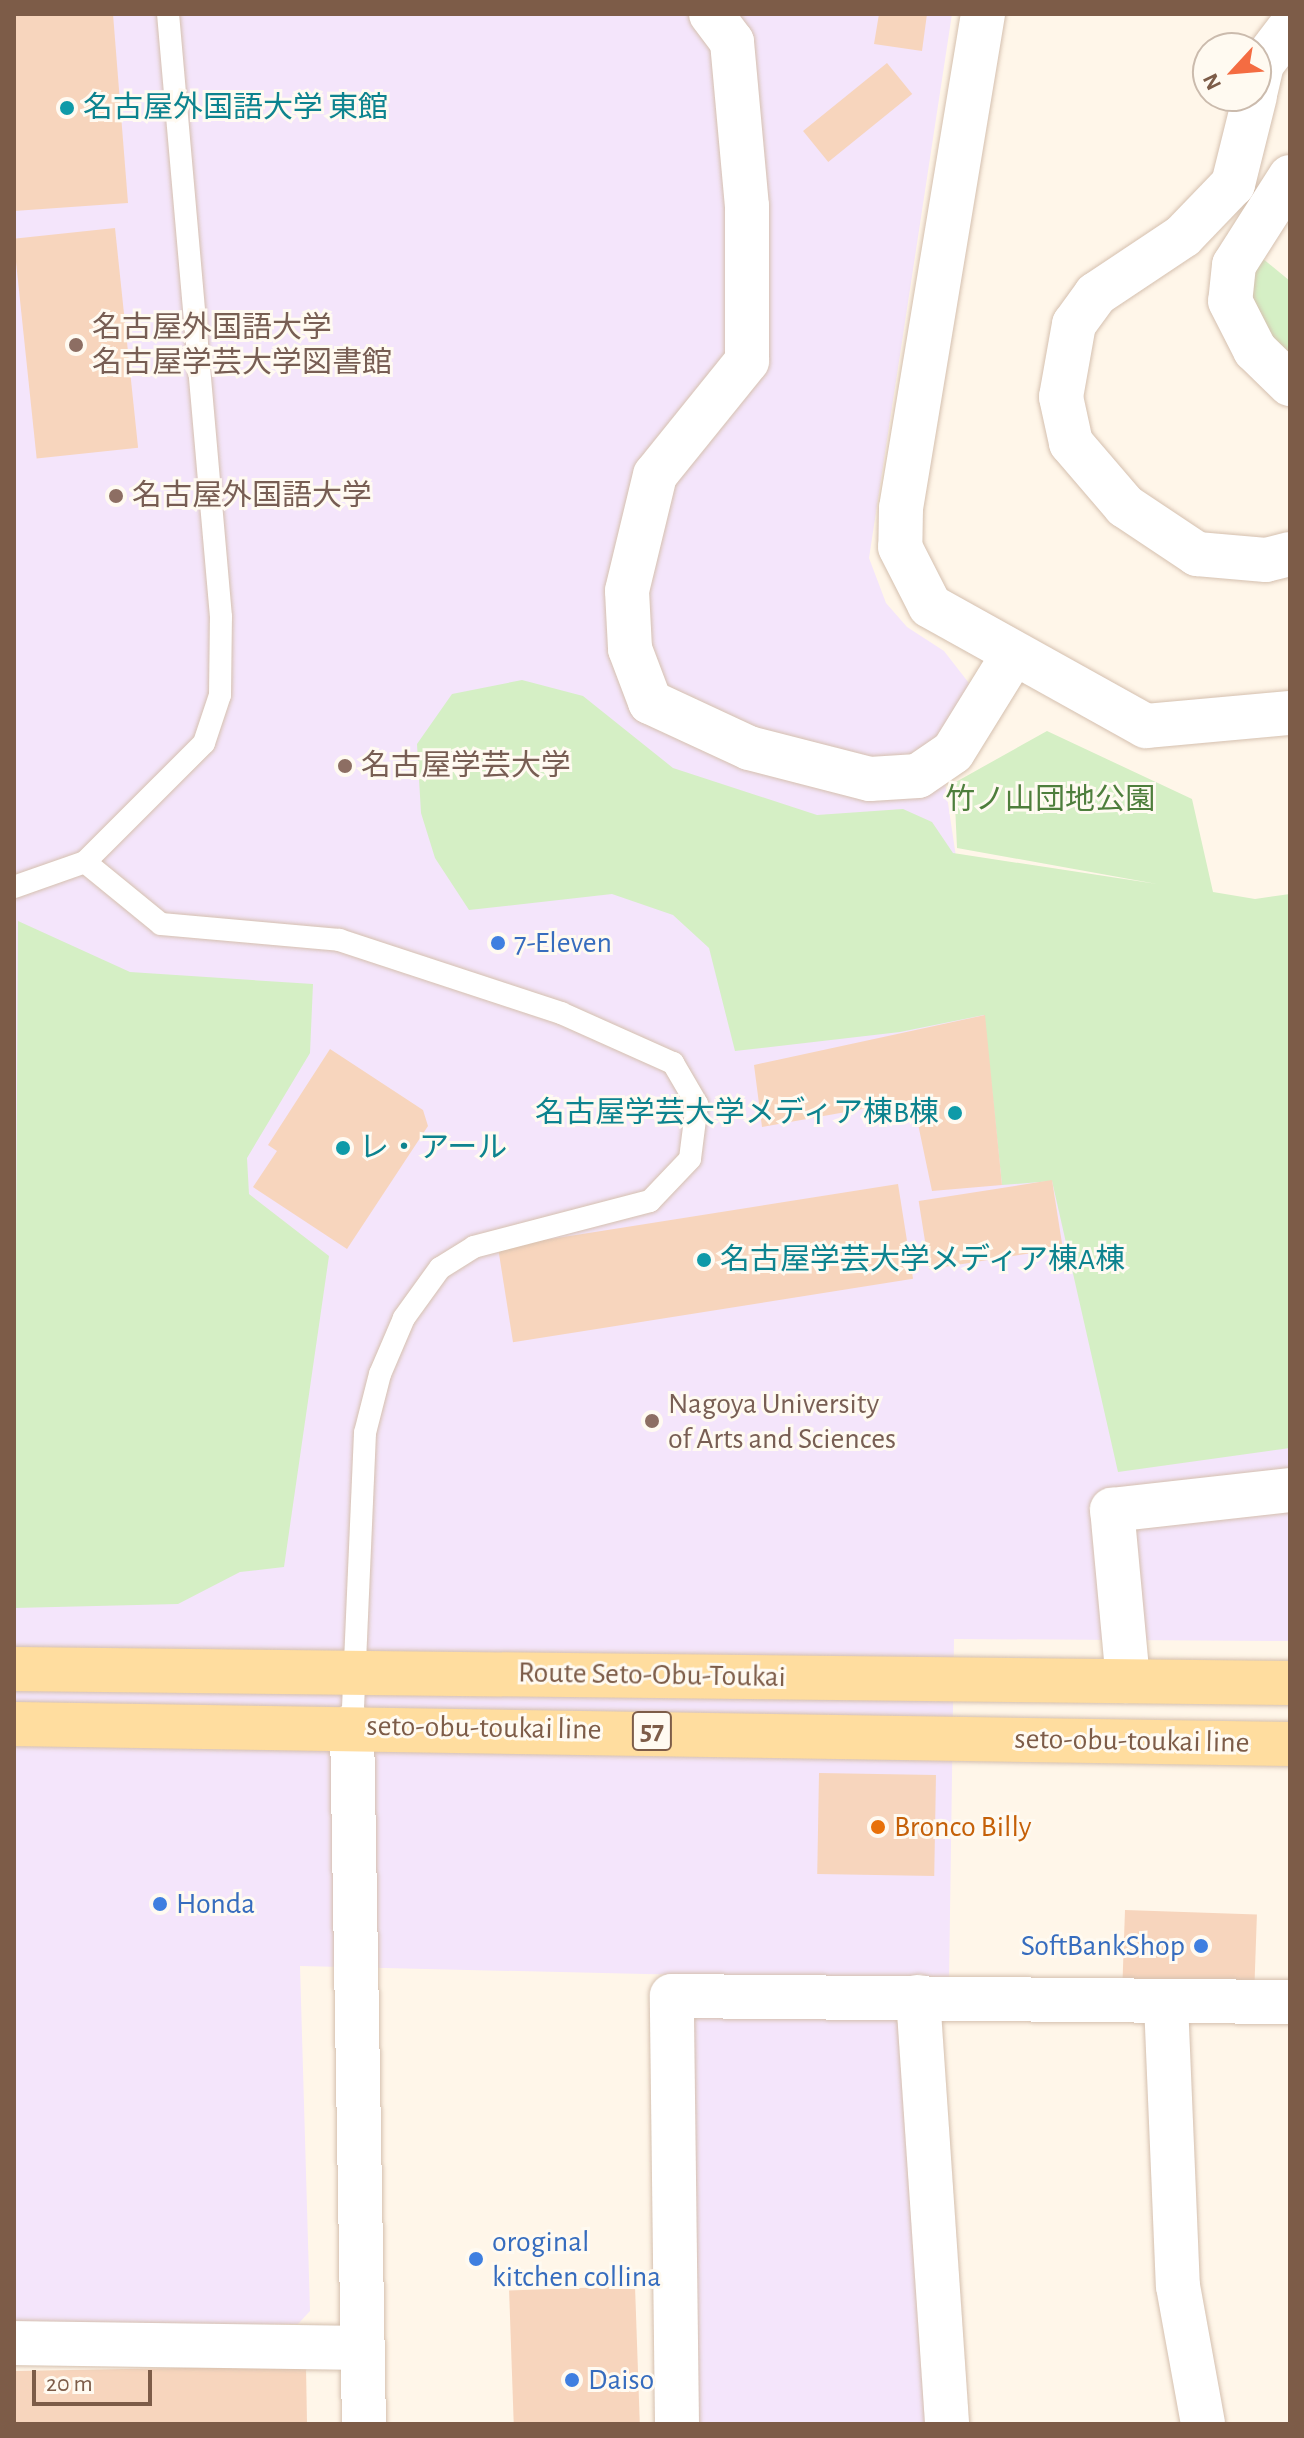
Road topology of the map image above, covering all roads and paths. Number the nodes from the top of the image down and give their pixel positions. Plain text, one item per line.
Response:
1 (168, 14) edge
2 (711, 14) edge
3 (983, 14) edge
4 (1287, 28) edge
5 (1272, 50) edge
6 (1250, 112) edge
7 (1290, 177) edge
8 (1290, 384) edge
9 (1290, 554) edge
10 (1013, 655) junction
11 (1290, 713) edge
12 (85, 862) junction
13 (14, 887) edge
14 (1290, 1490) edge
15 (14, 1669) edge
16 (351, 1669) junction
17 (1128, 1681) junction
18 (1290, 1683) edge
19 (14, 1724) edge
20 (352, 1726) junction
21 (1290, 1744) edge
22 (918, 1997) junction
23 (1290, 2002) edge
24 (1166, 2003) junction
25 (14, 2343) edge
26 (362, 2348) junction
27 (364, 2424) edge
28 (677, 2424) edge
29 (947, 2424) edge
30 (1203, 2424) edge

1 - 12 lane
2 - 10 street
3 - 10 street
4 - 5 street
6 - 9 street
7 - 8 street
10 - 11 street
12 - 13 lane
12 - 16 lane
14 - 17 street
15 - 16 main road, Route Seto-Obu-Toukai / 57
16 - 17 main road, Route Seto-Obu-Toukai / 57
16 - 20 lane
17 - 18 main road, Route Seto-Obu-Toukai / 57
19 - 20 main road, seto-obu-toukai line / 57
20 - 21 main road, seto-obu-toukai line / 57
20 - 26 street
22 - 24 street
22 - 28 street
22 - 29 street
23 - 24 street
24 - 30 street
25 - 26 street
26 - 27 street

